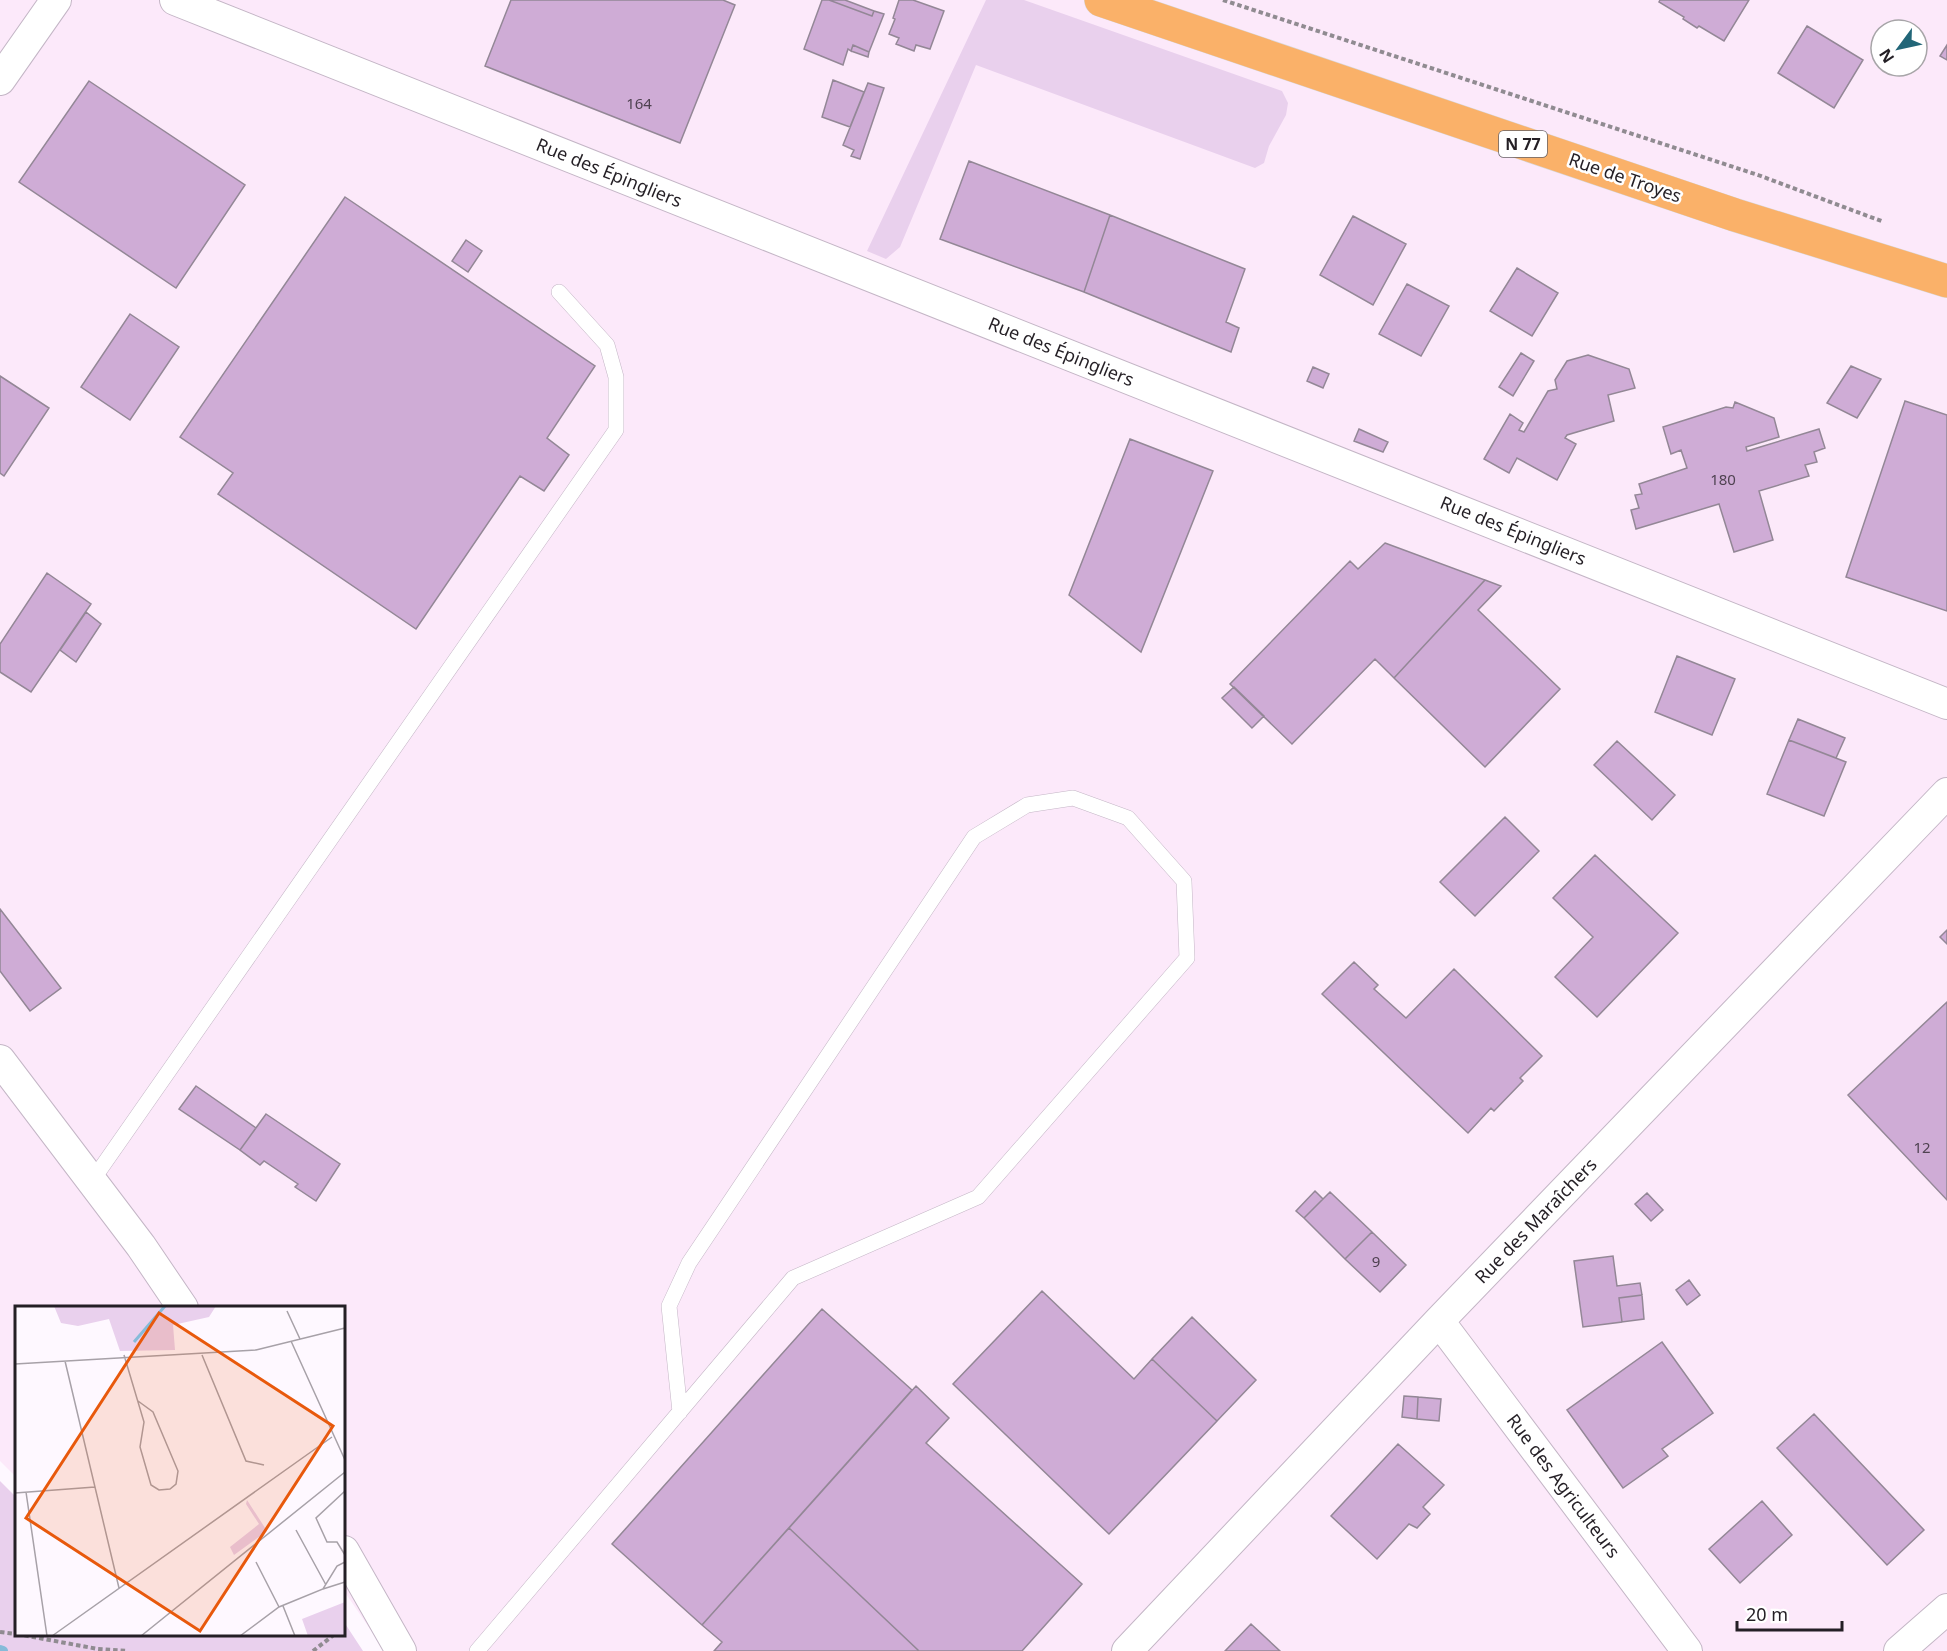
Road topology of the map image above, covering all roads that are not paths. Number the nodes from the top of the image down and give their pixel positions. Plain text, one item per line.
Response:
1 (56, 0) edge
2 (175, 0) edge
3 (1101, 0) edge
4 (0, 80) edge
5 (1947, 281) edge
6 (559, 292) dead end
7 (1947, 704) edge
8 (1947, 793) edge
9 (0, 1060) edge
10 (92, 1181) junction
11 (182, 1306) edge
12 (1439, 1321) junction
13 (680, 1412) junction
14 (345, 1553) edge
15 (1947, 1609) edge
16 (401, 1651) edge
17 (477, 1651) edge
18 (1127, 1651) edge
19 (1687, 1651) edge
20 (1899, 1651) edge

1 - 4 street
2 - 7 street, Rue des Épingliers
3 - 5 main road, Rue de Troyes / N 77
6 - 10 lane
8 - 12 street, Rue des Maraîchers
9 - 10 street
10 - 11 street
12 - 18 street, Rue des Maraîchers
12 - 19 street, Rue des Agriculteurs
13 - 13 lane
13 - 17 lane
14 - 16 street
15 - 20 street

